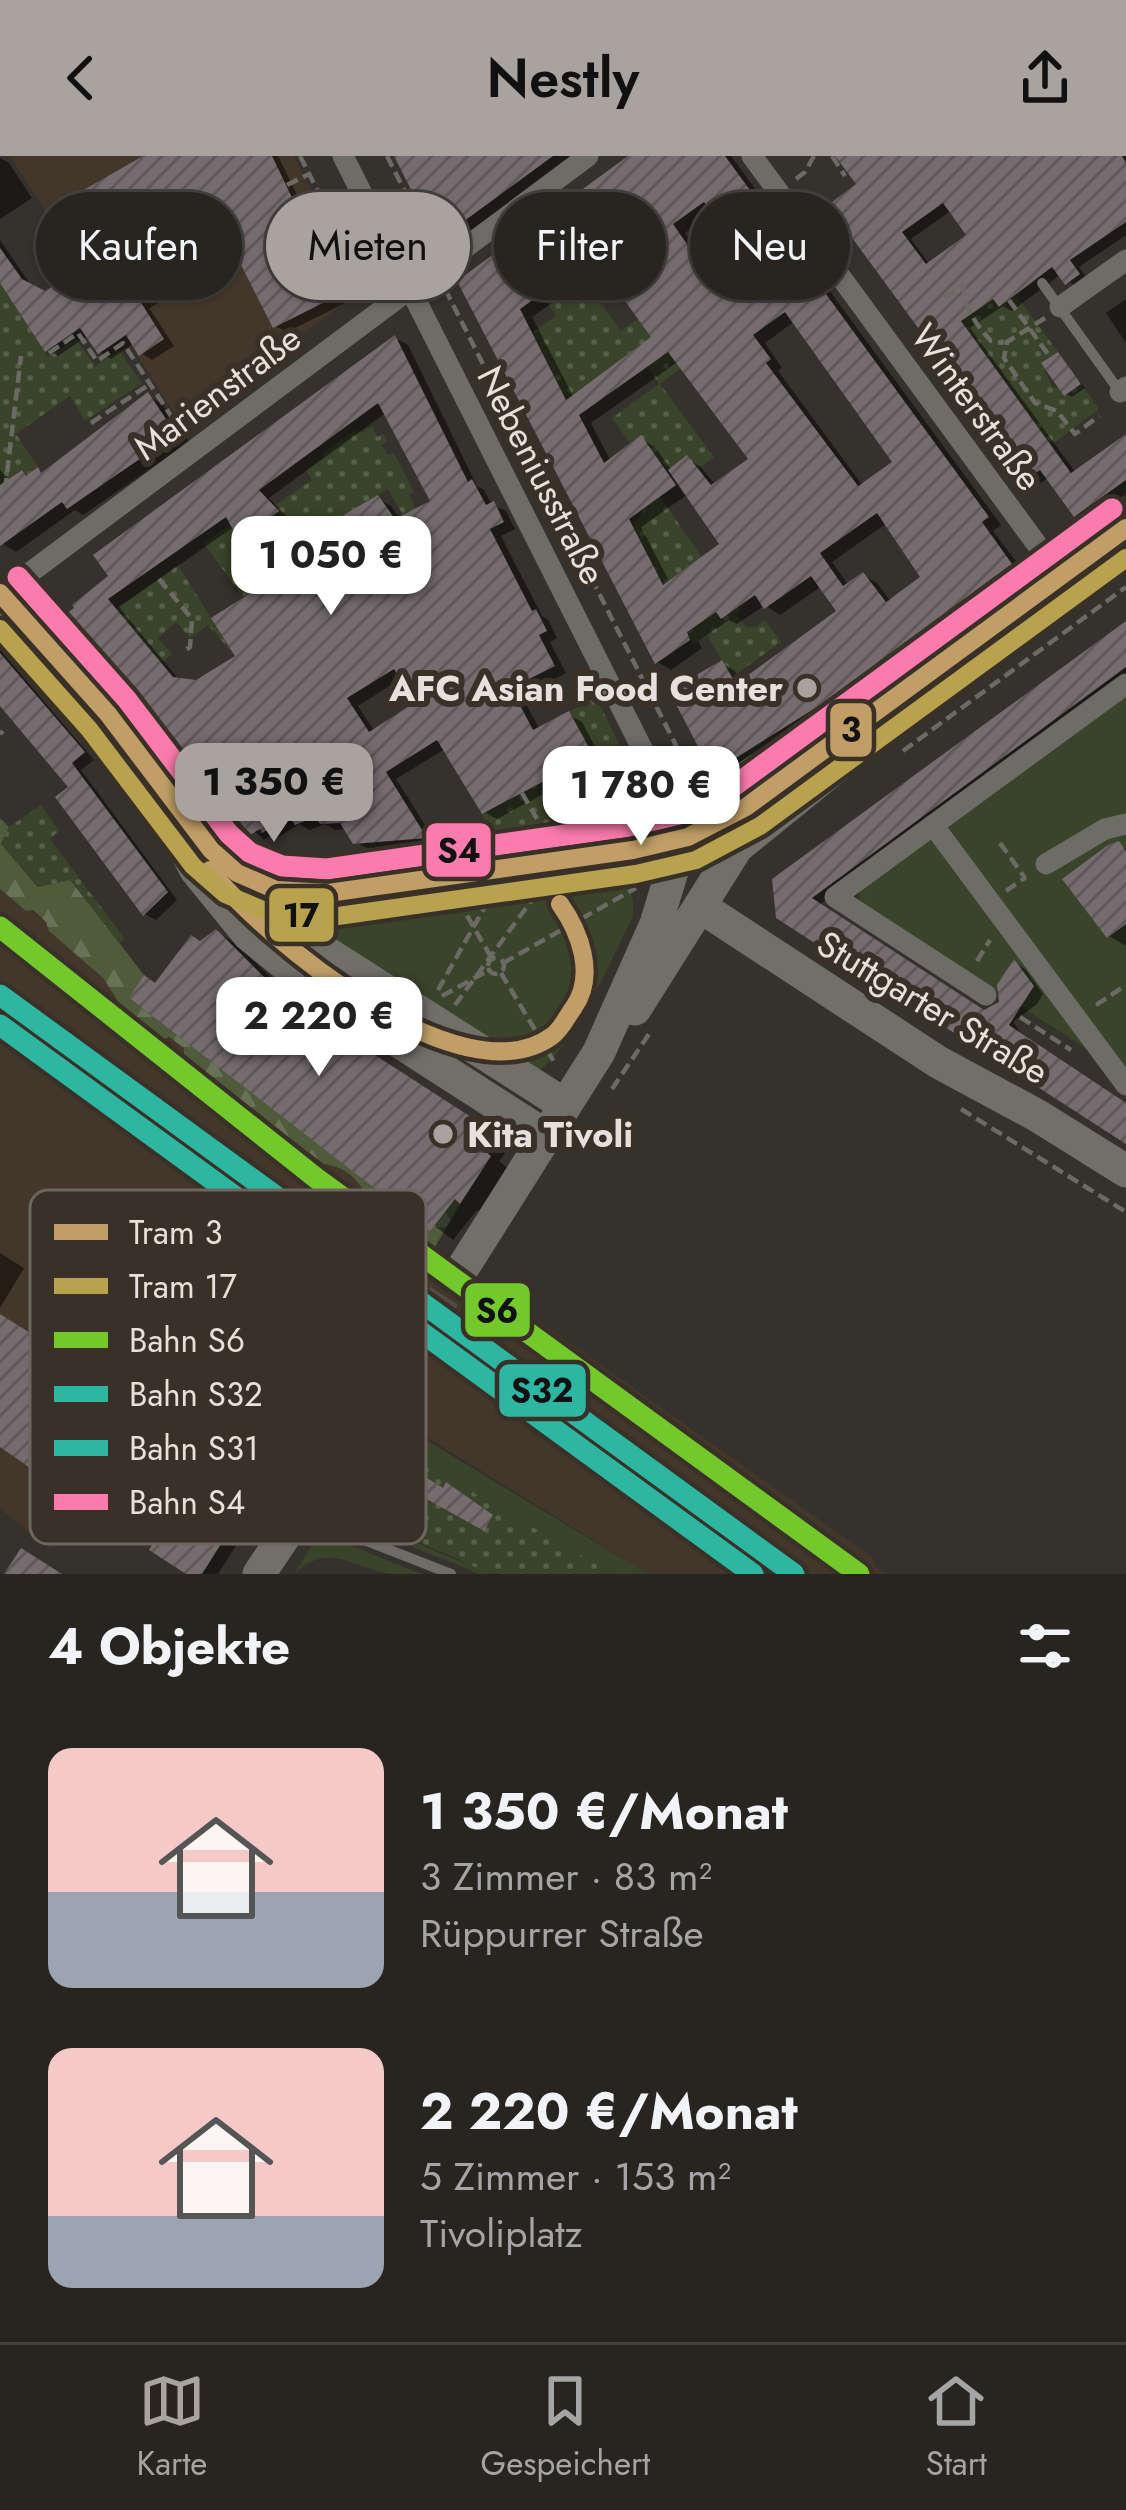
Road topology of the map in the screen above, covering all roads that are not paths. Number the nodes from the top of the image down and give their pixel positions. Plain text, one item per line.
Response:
1 (343, 156) edge
2 (588, 156) edge
3 (752, 156) edge
4 (361, 192) edge
5 (470, 245) edge
6 (1126, 260) edge
7 (1042, 283) dead end
8 (396, 300) edge
9 (417, 300) edge
10 (1060, 307) junction
11 (1123, 390) edge
12 (1126, 534) edge
13 (1063, 580) junction
14 (0, 597) edge
15 (1126, 684) edge
16 (903, 698) junction
17 (140, 767) junction
18 (1126, 824) edge
19 (932, 825) junction
20 (757, 828) junction
21 (684, 842) junction
22 (1046, 864) dead end
23 (206, 883) junction
24 (254, 889) junction
25 (701, 907) junction
26 (659, 914) junction
27 (986, 995) dead end
28 (599, 1052) junction
29 (1126, 1085) edge
30 (565, 1105) junction
31 (546, 1136) junction
32 (1126, 1171) edge
33 (464, 1266) tunnel mouth
34 (275, 1544) edge
35 (378, 1544) edge
36 (260, 1574) edge
37 (451, 1574) edge

1 - 4 street, Nebeniusstraße
2 - 5 street, Marienstraße
3 - 13 street, Winterstraße
6 - 10 street
7 - 10 lane
8 - 14 street, Marienstraße
9 - 21 street, Nebeniusstraße
10 - 11 lane
12 - 13 main road
13 - 16 main road
14 - 17 main road
15 - 19 street
16 - 20 main road
16 - 21 main road
17 - 23 main road
17 - 24 main road
18 - 22 street
19 - 27 street
19 - 29 street
20 - 21 lane
20 - 25 main road
21 - 24 street
21 - 24 lane
21 - 25 main road
21 - 26 main road
23 - 24 street
23 - 31 main road
24 - 30 main road
25 - 26 main road
25 - 28 main road
25 - 32 main road, Stuttgarter Straße
26 - 28 main road
28 - 30 main road
30 - 31 main road
31 - 33 main road
34 - 36 main road
35 - 37 lane

